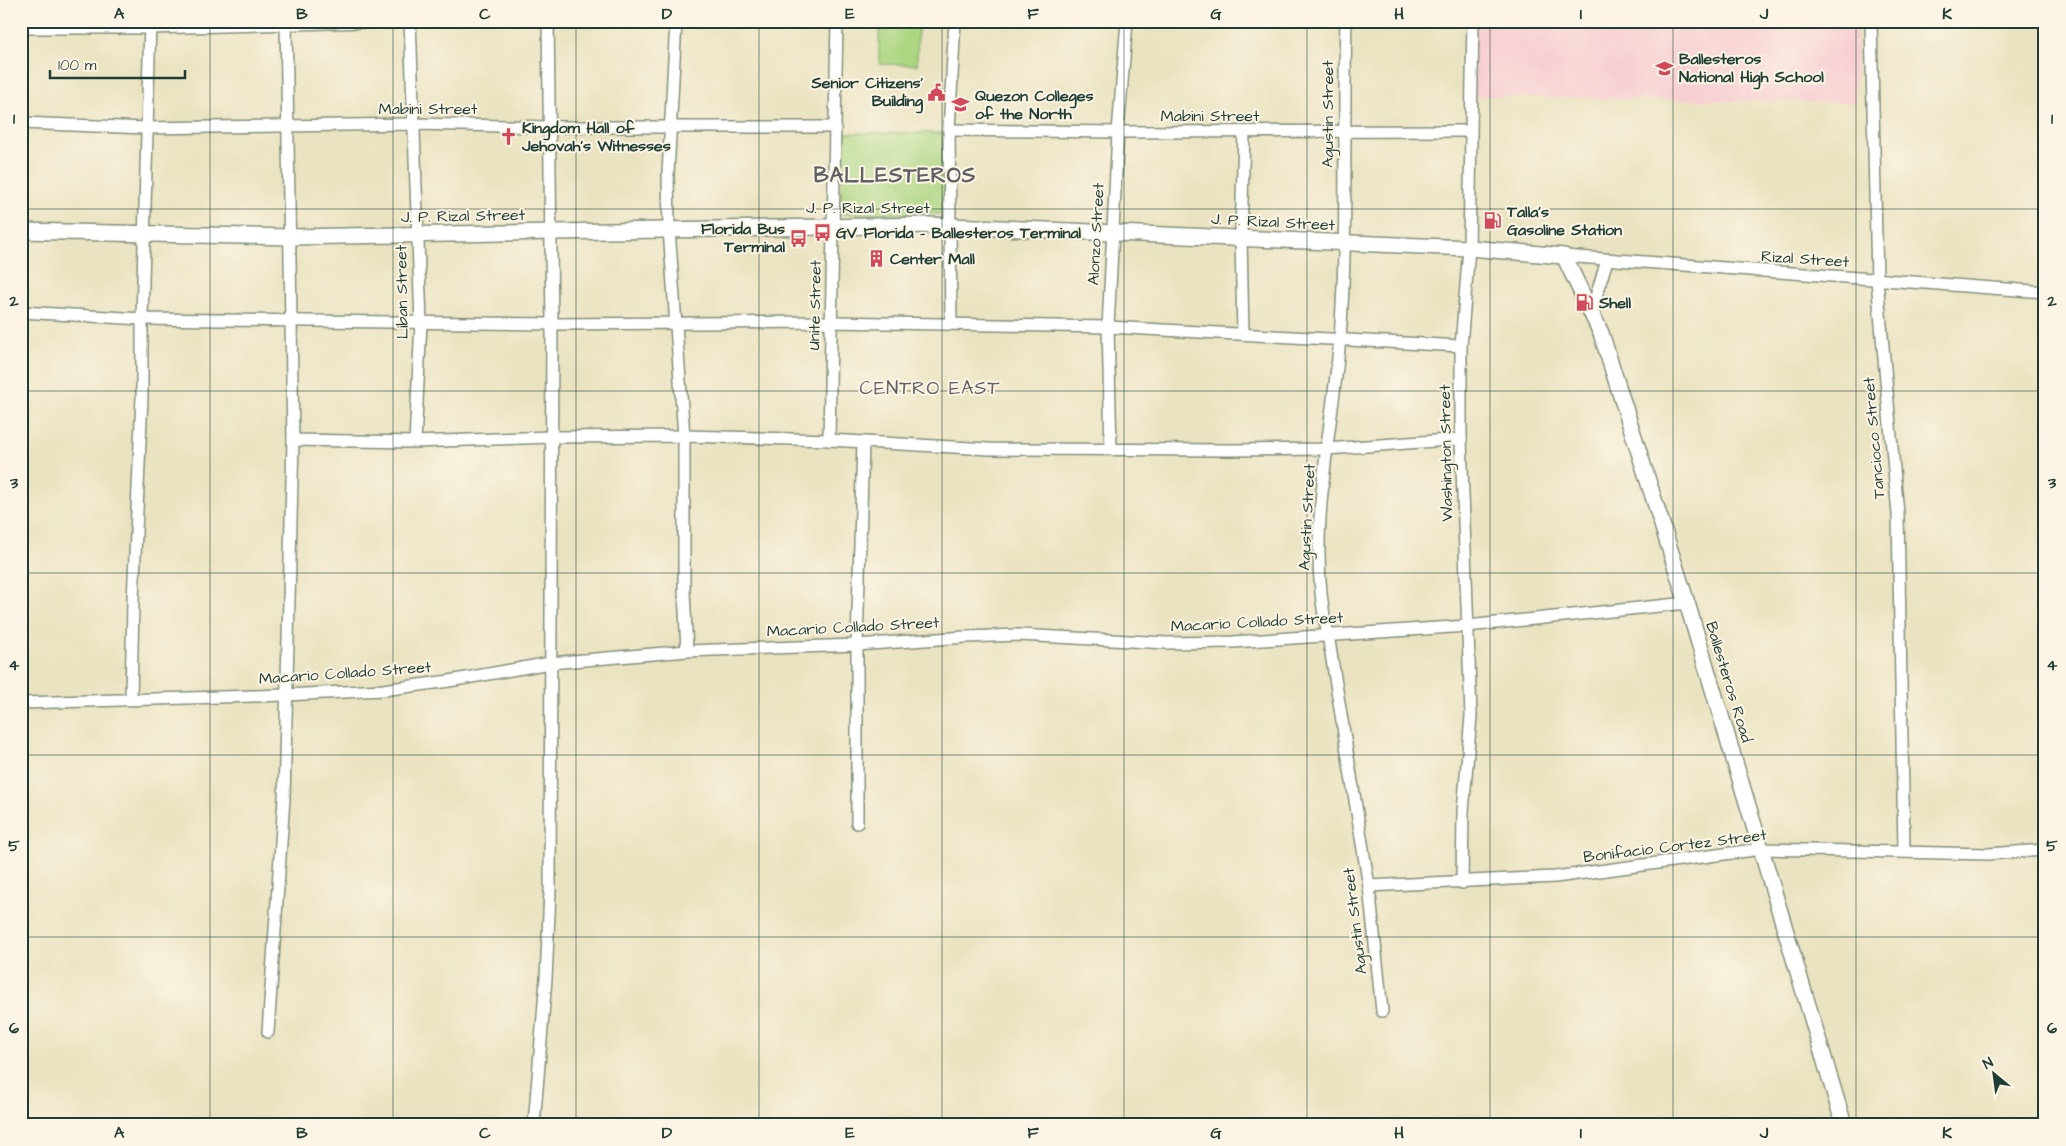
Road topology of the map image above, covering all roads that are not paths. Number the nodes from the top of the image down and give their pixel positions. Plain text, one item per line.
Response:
1 (402, 21) edge
2 (410, 21) edge
3 (548, 21) edge
4 (676, 21) edge
5 (837, 21) edge
6 (955, 21) edge
7 (1127, 21) edge
8 (1346, 21) edge
9 (1473, 21) edge
10 (1872, 21) edge
11 (286, 23) edge
12 (150, 25) edge
13 (21, 28) edge
14 (21, 123) edge
15 (414, 124) junction
16 (288, 127) junction
17 (671, 127) junction
18 (835, 127) junction
19 (146, 128) junction
20 (549, 128) junction
21 (949, 130) junction
22 (1470, 131) junction
23 (1118, 132) junction
24 (1244, 132) junction
25 (1343, 132) junction
26 (832, 226) junction
27 (951, 226) junction
28 (669, 229) junction
29 (21, 231) edge
30 (550, 232) junction
31 (1112, 232) junction
32 (145, 233) junction
33 (417, 234) junction
34 (290, 237) junction
35 (1242, 238) junction
36 (1346, 243) junction
37 (1469, 248) junction
38 (1564, 256) junction
39 (1607, 260) junction
40 (1877, 280) junction
41 (2045, 292) edge
42 (1592, 310) junction
43 (21, 312) edge
44 (142, 319) junction
45 (291, 321) junction
46 (832, 322) junction
47 (421, 323) junction
48 (552, 324) junction
49 (677, 324) junction
50 (951, 324) junction
51 (1108, 327) junction
52 (1243, 334) junction
53 (1340, 339) junction
54 (1460, 346) junction
55 (684, 436) junction
56 (551, 437) junction
57 (1461, 439) junction
58 (293, 440) junction
59 (829, 440) junction
60 (415, 442) junction
61 (863, 442) junction
62 (1327, 448) junction
63 (1111, 449) junction
64 (1687, 603) junction
65 (1467, 626) junction
66 (1328, 635) junction
67 (858, 645) junction
68 (687, 651) junction
69 (550, 662) junction
70 (286, 695) junction
71 (131, 699) junction
72 (21, 702) edge
73 (857, 823) dead end
74 (1761, 849) junction
75 (2045, 850) edge
76 (1904, 851) junction
77 (1462, 883) junction
78 (1369, 886) junction
79 (1382, 1012) dead end
80 (268, 1032) dead end
81 (534, 1125) edge
82 (1844, 1125) edge

1 - 11 street
2 - 15 street, Liban Street
3 - 20 street
4 - 17 street
5 - 18 street, Unite Street
6 - 21 street
7 - 23 street, Alonzo Street
8 - 25 street, Agustin Street
9 - 22 street, Washington Street
10 - 40 street, Tancioco Street
11 - 12 street
11 - 16 street
12 - 13 street
12 - 19 street
14 - 19 street, Mabini Street
15 - 16 street, Mabini Street
15 - 20 street, Mabini Street
15 - 33 street, Liban Street
16 - 19 street, Mabini Street
16 - 34 street
17 - 18 street, Mabini Street
17 - 20 street, Mabini Street
17 - 28 street
18 - 26 street, Unite Street
19 - 32 street
20 - 30 street
21 - 23 street, Mabini Street
21 - 27 street
22 - 25 street, Mabini Street
22 - 37 street, Washington Street
23 - 24 street, Mabini Street
23 - 31 street, Alonzo Street
24 - 25 street, Mabini Street
24 - 35 street
25 - 36 street, Agustin Street
26 - 27 main road, J. P. Rizal Street
26 - 28 main road, J. P. Rizal Street
26 - 46 street, Unite Street
27 - 31 main road, J. P. Rizal Street
27 - 50 street
28 - 30 main road, J. P. Rizal Street
28 - 49 street
29 - 32 main road, J. P. Rizal Street
30 - 33 main road, J. P. Rizal Street
30 - 48 street
31 - 35 main road, J. P. Rizal Street
31 - 51 street, Alonzo Street
32 - 34 main road, J. P. Rizal Street
32 - 44 street
33 - 34 main road, J. P. Rizal Street
33 - 47 street, Liban Street
34 - 45 street
35 - 36 main road, J. P. Rizal Street
35 - 52 street
36 - 37 main road, J. P. Rizal Street
36 - 53 street, Agustin Street
37 - 38 main road, J. P. Rizal Street
37 - 54 street, Washington Street
38 - 39 street, Rizal Street
38 - 42 main road, Ballesteros Road
39 - 40 street, Rizal Street
39 - 42 street
40 - 41 street, Rizal Street
40 - 76 street, Tancioco Street
42 - 64 main road, Ballesteros Road
43 - 44 street
44 - 45 street
44 - 71 street
45 - 47 street
45 - 58 street
46 - 49 street
46 - 50 street
46 - 59 street, Unite Street
47 - 48 street
47 - 60 street, Liban Street
48 - 49 street
48 - 56 street
49 - 55 street
50 - 51 street
51 - 52 street
51 - 63 street, Alonzo Street
52 - 53 street
53 - 54 street
53 - 62 street, Agustin Street
54 - 57 street, Washington Street
55 - 56 street
55 - 59 street
55 - 68 street
56 - 60 street
56 - 69 street
57 - 62 street
57 - 65 street, Washington Street
58 - 60 street
58 - 70 street
59 - 61 street
61 - 63 street
61 - 67 street
62 - 63 street
62 - 66 street, Agustin Street
64 - 65 street, Macario Collado Street
64 - 74 main road, Ballesteros Road
65 - 66 street, Macario Collado Street
65 - 77 street, Washington Street
66 - 67 street, Macario Collado Street
66 - 78 street, Agustin Street
67 - 68 street, Macario Collado Street
67 - 73 street
68 - 69 street, Macario Collado Street
69 - 70 street, Macario Collado Street
69 - 81 street
70 - 71 street, Macario Collado Street
70 - 80 street
71 - 72 street, Macario Collado Street
74 - 76 street, Bonifacio Cortez Street
74 - 77 street, Bonifacio Cortez Street
74 - 82 main road, Ballesteros Road
75 - 76 street, Bonifacio Cortez Street
77 - 78 street, Bonifacio Cortez Street
78 - 79 street, Agustin Street

